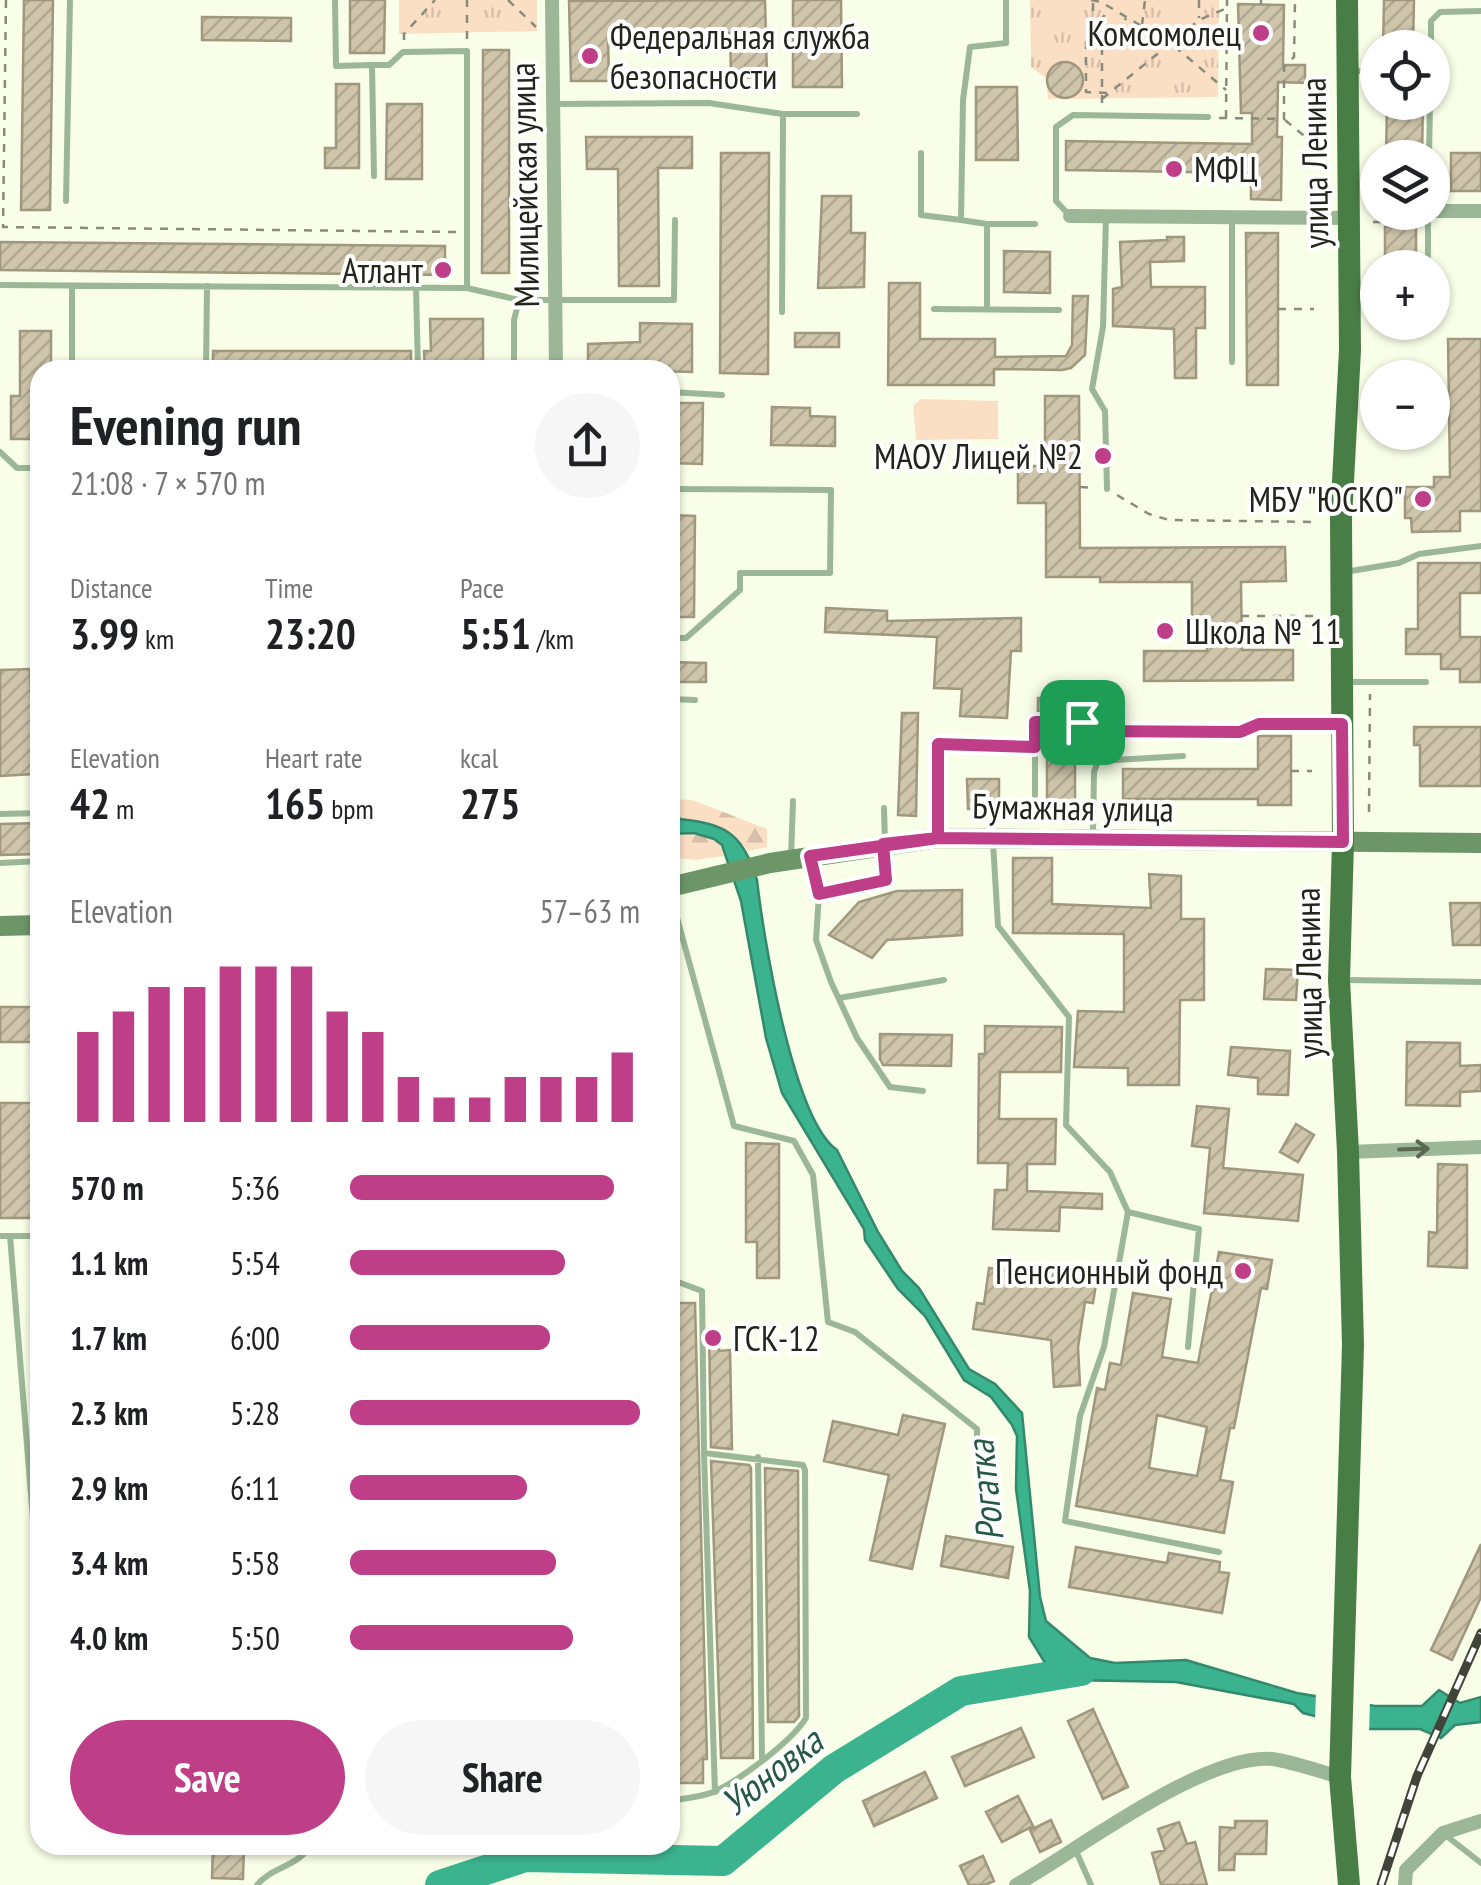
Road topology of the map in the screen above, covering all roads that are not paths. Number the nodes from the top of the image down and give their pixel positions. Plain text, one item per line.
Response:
1 (70, 0) edge
2 (335, 0) edge
3 (552, 0) edge
4 (1006, 0) edge
5 (1347, 0) edge
6 (1481, 11) edge
7 (1431, 30) edge
8 (372, 65) junction
9 (1348, 71) junction
10 (1360, 71) edge
11 (553, 104) junction
12 (783, 114) junction
13 (858, 114) dead end
14 (1208, 116) road end
15 (921, 153) dead end
16 (374, 176) dead end
17 (1360, 199) edge
18 (66, 202) road end
19 (1481, 212) edge
20 (1450, 214) edge
21 (1070, 216) joint
22 (1106, 216) junction
23 (1232, 216) junction
24 (675, 220) dead end
25 (961, 220) junction
26 (1360, 220) edge
27 (987, 224) junction
28 (1034, 224) dead end
29 (1361, 230) edge
30 (0, 285) edge
31 (72, 286) junction
32 (207, 286) junction
33 (416, 288) junction
34 (468, 288) junction
35 (519, 300) junction
36 (555, 300) junction
37 (934, 309) dead end
38 (986, 309) junction
39 (1059, 310) dead end
40 (782, 312) dead end
41 (72, 360) edge
42 (206, 360) edge
43 (418, 360) edge
44 (514, 360) edge
45 (556, 360) edge
46 (1232, 362) dead end
47 (680, 392) edge
48 (722, 394) dead end
49 (0, 452) edge
50 (30, 468) edge
51 (680, 488) edge
52 (1107, 489) road end
53 (1481, 546) edge
54 (1342, 572) junction
55 (680, 638) edge
56 (1342, 682) junction
57 (1426, 682) dead end
58 (680, 700) edge
59 (695, 700) dead end
60 (1342, 724) junction
61 (1035, 747) junction
62 (1183, 756) dead end
63 (1035, 795) dead end
64 (793, 801) dead end
65 (884, 808) dead end
66 (30, 813) edge
67 (0, 814) edge
68 (938, 838) junction
69 (993, 838) junction
70 (1093, 840) junction
71 (1343, 842) junction
72 (1481, 843) edge
73 (883, 844) junction
74 (790, 859) junction
75 (0, 862) edge
76 (30, 862) edge
77 (680, 887) edge
78 (819, 894) junction
79 (30, 925) edge
80 (0, 926) edge
81 (680, 927) edge
82 (944, 980) dead end
83 (1339, 980) junction
84 (1481, 982) edge
85 (839, 998) junction
86 (923, 1091) dead end
87 (1481, 1147) edge
88 (1348, 1152) junction
89 (1128, 1212) junction
90 (0, 1236) edge
91 (10, 1236) junction
92 (30, 1236) edge
93 (680, 1283) edge
94 (1188, 1347) dead end
95 (704, 1453) junction
96 (758, 1458) junction
97 (976, 1461) dead end
98 (30, 1482) edge
99 (1220, 1552) dead end
100 (762, 1759) junction
101 (1340, 1766) junction
102 (715, 1792) junction
103 (680, 1799) edge
104 (1481, 1821) edge
105 (1443, 1834) junction
106 (1076, 1850) junction
107 (305, 1855) edge
108 (1481, 1863) edge
109 (258, 1885) edge
110 (1016, 1885) edge
111 (1091, 1885) edge
112 (1349, 1885) edge
113 (1405, 1885) edge

1 - 18 lane
2 - 8 lane
3 - 11 street, Милицейская улица
4 - 25 lane
5 - 9 main road, улица Ленина
6 - 7 lane
8 - 16 lane
8 - 34 lane
9 - 10 lane
9 - 17 main road, улица Ленина
11 - 12 lane
11 - 36 street, Милицейская улица
12 - 13 lane
12 - 40 lane
14 - 21 lane
15 - 25 lane
19 - 20 street
21 - 22 street
22 - 23 street
22 - 52 lane
23 - 26 street
23 - 46 lane
24 - 36 lane
25 - 27 lane
27 - 28 lane
27 - 38 lane
29 - 54 main road, улица Ленина
30 - 31 lane
31 - 32 lane
31 - 41 lane
32 - 33 lane
32 - 42 lane
33 - 34 lane
33 - 43 lane
34 - 35 lane
35 - 36 lane
35 - 44 lane
36 - 45 street, Милицейская улица
37 - 38 lane
38 - 39 lane
47 - 48 lane
49 - 50 lane
51 - 55 lane
53 - 54 lane
54 - 56 main road, улица Ленина
56 - 57 lane
56 - 60 main road, улица Ленина
58 - 59 lane
60 - 61 lane
60 - 71 main road, улица Ленина
61 - 63 lane
61 - 68 lane
62 - 70 lane
64 - 74 lane
65 - 73 lane
66 - 67 lane
68 - 69 street, Бумажная улица
68 - 73 street, Бумажная улица
69 - 70 street, Бумажная улица
69 - 89 lane
70 - 71 street, Бумажная улица
71 - 72 street, Бумажная улица
71 - 83 main road, улица Ленина
73 - 74 street, Бумажная улица
73 - 78 lane
74 - 77 street, Бумажная улица
74 - 78 lane
75 - 76 lane
78 - 85 lane
79 - 80 street
81 - 97 lane
82 - 85 lane
83 - 84 lane
83 - 88 main road, улица Ленина
85 - 86 lane
88 -> 87 street
88 - 101 main road, улица Ленина
89 - 94 lane
89 - 99 lane
90 - 91 lane
91 - 92 lane
91 - 98 lane
93 - 95 lane
95 - 96 lane
95 - 102 lane
96 - 100 lane
96 - 100 lane
100 - 102 lane
101 - 106 street
101 - 112 main road, улица Ленина
102 - 103 lane
104 - 105 street
105 - 108 lane
105 - 113 street
106 - 110 street
106 - 111 lane
107 - 109 lane

